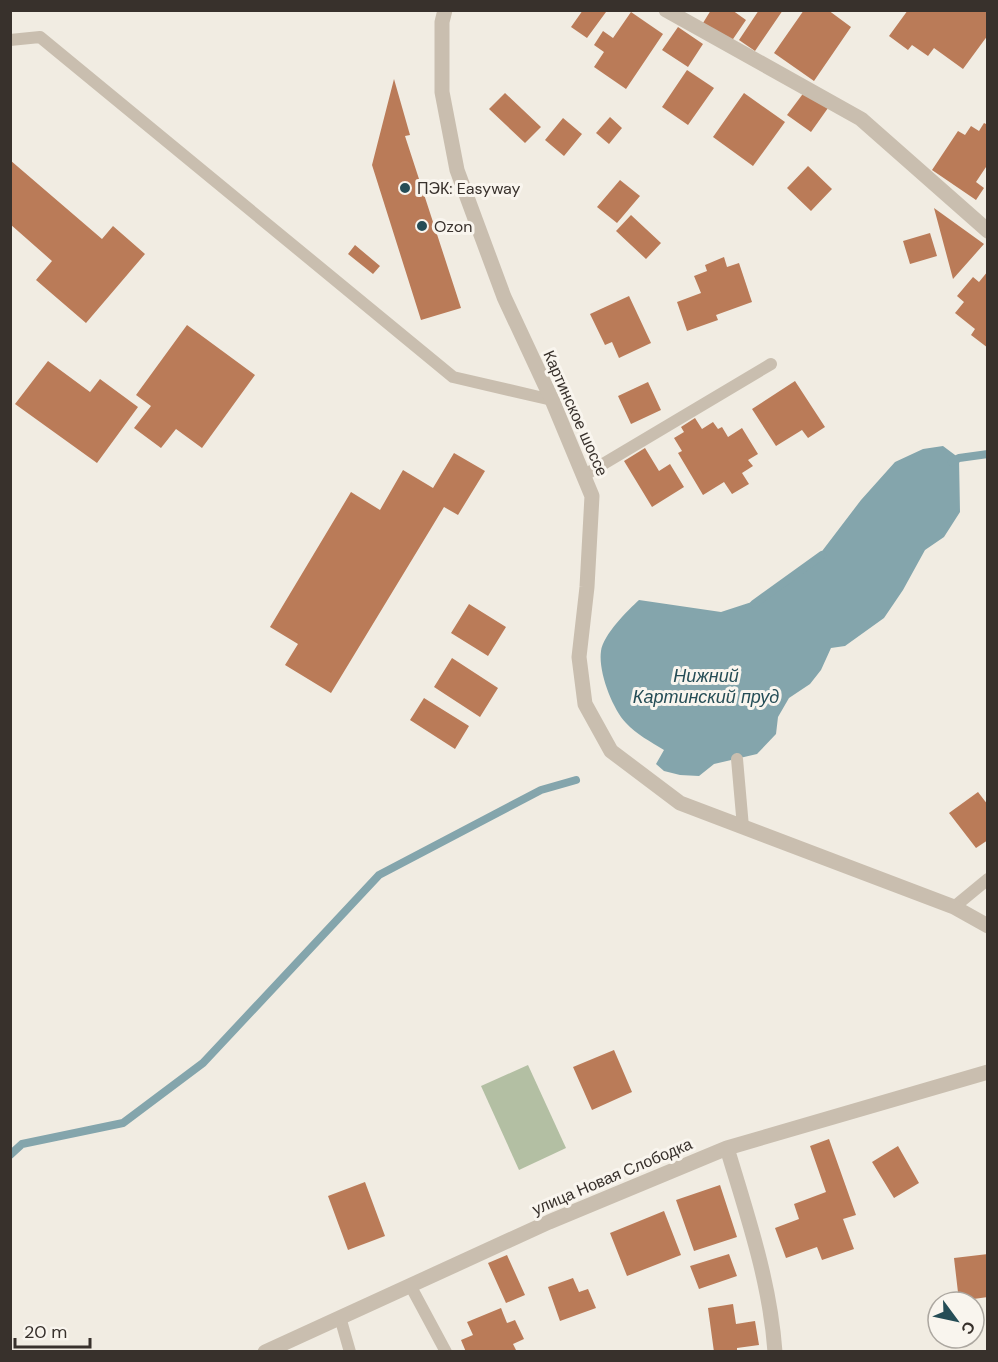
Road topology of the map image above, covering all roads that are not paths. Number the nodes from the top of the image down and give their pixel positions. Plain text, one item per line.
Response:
1 (445, 10) edge
2 (666, 10) edge
3 (10, 40) edge
4 (987, 231) edge
5 (771, 364) dead end
6 (552, 400) junction
7 (583, 476) junction
8 (738, 759) dead end
9 (743, 827) junction
10 (987, 879) edge
11 (954, 908) junction
12 (987, 926) edge
13 (987, 1072) edge
14 (727, 1148) junction
15 (410, 1285) junction
16 (340, 1317) junction
17 (265, 1352) edge
18 (350, 1352) edge
19 (446, 1352) edge
20 (775, 1352) edge

1 - 6 street, Картинское шоссе
2 - 4 street
3 - 6 lane
5 - 7 lane
6 - 7 street, Картинское шоссе
7 - 9 street, Картинское шоссе
8 - 9 lane
9 - 11 street, Картинское шоссе
10 - 11 lane
11 - 12 street, Картинское шоссе
13 - 14 street, улица Новая Слободка
14 - 15 street, улица Новая Слободка
14 - 20 street
15 - 16 street, улица Новая Слободка
15 - 19 lane
16 - 17 street, улица Новая Слободка
16 - 18 lane

